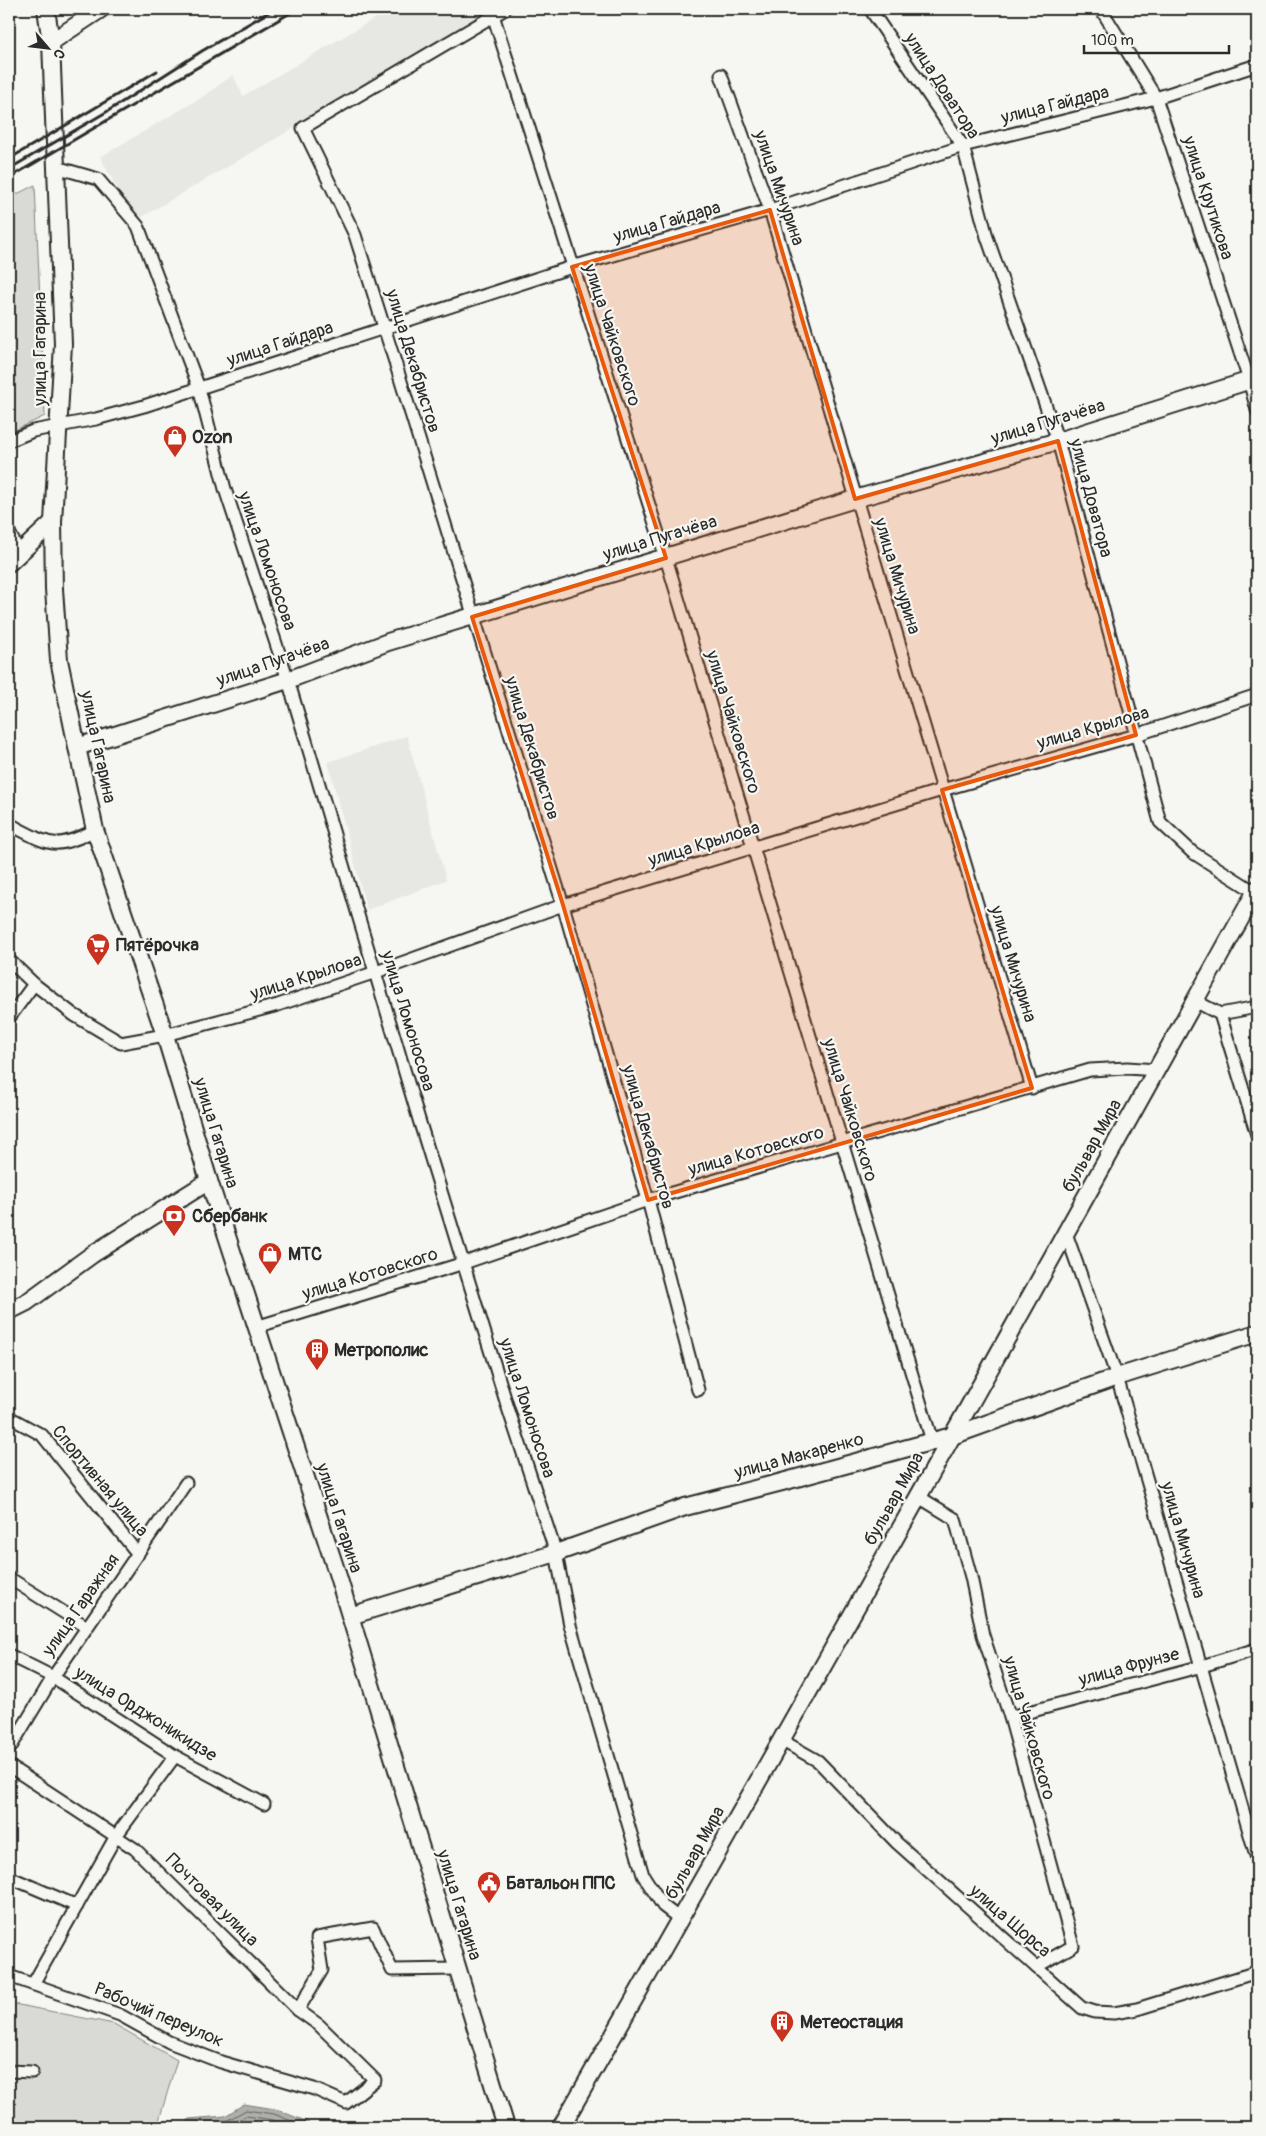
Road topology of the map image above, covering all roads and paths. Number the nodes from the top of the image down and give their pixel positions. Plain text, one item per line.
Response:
1 (46, 9) edge
2 (102, 9) edge
3 (505, 9) edge
4 (870, 9) edge
5 (1101, 9) edge
6 (493, 16) junction
7 (51, 42) junction
8 (1257, 64) edge
9 (721, 75) dead end
10 (1156, 98) junction
11 (963, 146) junction
12 (56, 167) junction
13 (770, 210) junction
14 (572, 267) junction
15 (384, 329) junction
16 (1253, 379) edge
17 (199, 388) junction
18 (1257, 410) edge
19 (59, 426) junction
20 (9, 441) edge
21 (1058, 441) junction
22 (855, 499) junction
23 (53, 522) junction
24 (9, 532) edge
25 (14, 558) edge
26 (666, 558) junction
27 (472, 616) junction
28 (288, 680) junction
29 (1257, 695) edge
30 (1136, 735) junction
31 (77, 746) junction
32 (942, 790) junction
33 (9, 824) edge
34 (95, 830) junction
35 (753, 847) junction
36 (1256, 890) edge
37 (563, 905) junction
38 (9, 960) edge
39 (14, 969) edge
40 (376, 972) junction
41 (34, 984) junction
42 (1195, 1001) junction
43 (1257, 1007) edge
44 (1220, 1014) junction
45 (9, 1018) edge
46 (165, 1035) junction
47 (1157, 1070) junction
48 (1032, 1088) junction
49 (1257, 1135) edge
50 (842, 1144) junction
51 (209, 1181) junction
52 (648, 1200) junction
53 (1066, 1233) junction
54 (464, 1263) junction
55 (9, 1311) edge
56 (256, 1327) junction
57 (1257, 1333) edge
58 (1117, 1376) junction
59 (698, 1390) dead end
60 (9, 1417) edge
61 (952, 1436) junction
62 (932, 1441) junction
63 (186, 1483) dead end
64 (919, 1498) junction
65 (556, 1553) junction
66 (138, 1554) junction
67 (9, 1578) edge
68 (350, 1616) junction
69 (87, 1627) junction
70 (1257, 1649) edge
71 (9, 1655) edge
72 (1202, 1666) junction
73 (53, 1677) junction
74 (1010, 1717) junction
75 (781, 1740) junction
76 (9, 1750) edge
77 (175, 1756) junction
78 (9, 1766) edge
79 (264, 1804) dead end
80 (116, 1836) junction
81 (1257, 1859) edge
82 (9, 1877) edge
83 (77, 1906) junction
84 (681, 1920) junction
85 (1036, 1967) junction
86 (458, 1969) junction
87 (1257, 1972) edge
88 (9, 1976) edge
89 (33, 1984) junction
90 (298, 2010) junction
91 (9, 2071) edge
92 (32, 2072) dead end
93 (375, 2080) joint
94 (506, 2127) edge
95 (561, 2127) edge

1 - 7 main road, улица Гагарина
2 - 7 main road
3 - 6 street
4 - 11 street, улица Доватора
5 - 10 street, улица Крутикова
6 - 14 street, улица Чайковского
6 - 15 street, улица Декабристов
7 - 12 main road, улица Гагарина
8 - 10 street, улица Гайдара
9 - 13 street, улица Мичурина
10 - 11 street, улица Гайдара
10 - 16 street, улица Крутикова
11 - 13 street, улица Гайдара
11 - 21 street, улица Доватора
12 - 17 street, улица Ломоносова
12 - 19 main road, улица Гагарина
13 - 14 street, улица Гайдара
13 - 22 street, улица Мичурина
14 - 15 street, улица Гайдара
14 - 26 street, улица Чайковского
15 - 17 street, улица Гайдара
15 - 27 street, улица Декабристов
16 - 18 street, улица Крутикова
16 - 21 main road, улица Пугачёва
17 - 19 street, улица Гайдара
17 - 28 street, улица Ломоносова
19 - 20 street, улица Гайдара
19 - 23 main road, улица Гагарина
21 - 22 main road, улица Пугачёва
21 - 30 street, улица Доватора
22 - 26 main road, улица Пугачёва
22 - 32 street, улица Мичурина
23 - 25 main road
23 - 31 main road, улица Гагарина
24 - 25 street
26 - 27 main road, улица Пугачёва
26 - 35 street, улица Чайковского
27 - 28 main road, улица Пугачёва
27 - 37 street, улица Декабристов
28 - 31 main road, улица Пугачёва
28 - 40 street, улица Ломоносова
29 - 30 street, улица Крылова
30 - 32 street, улица Крылова
30 - 36 street, улица Доватора
31 - 34 main road, улица Гагарина
32 - 35 street, улица Крылова
32 - 48 street, улица Мичурина
33 - 34 street
34 - 46 main road, улица Гагарина
35 - 37 street, улица Крылова
35 - 50 street, улица Чайковского
36 - 42 main road, бульвар Мира
37 - 40 street, улица Крылова
37 - 52 street, улица Декабристов
38 - 39 street, улица Крылова
39 - 41 street, улица Крылова
40 - 46 street, улица Крылова
40 - 54 street, улица Ломоносова
41 - 45 street
41 - 46 street, улица Крылова
42 - 44 street
42 - 47 main road, бульвар Мира
43 - 44 street
44 - 49 street
46 - 51 main road, улица Гагарина
47 - 48 street, улица Котовского
47 - 53 main road, бульвар Мира
48 - 50 street, улица Котовского
50 - 52 street, улица Котовского
50 - 62 street, улица Чайковского
51 - 55 main road
51 - 56 main road, улица Гагарина
52 - 54 street, улица Котовского
52 - 59 street, улица Декабристов
53 - 58 street, улица Мичурина
53 - 61 main road, бульвар Мира
54 - 56 street, улица Котовского
54 - 65 street, улица Ломоносова
56 - 68 main road, улица Гагарина
57 - 58 main road, улица Макаренко
58 - 61 main road, улица Макаренко
58 - 72 street, улица Мичурина
60 - 66 street, Спортивная улица
61 - 62 main road, улица Макаренко
61 - 64 main road, бульвар Мира
62 - 65 main road, улица Макаренко
63 - 66 street, улица Гаражная
64 - 74 street, улица Чайковского
64 - 75 main road, бульвар Мира
65 - 68 main road, улица Макаренко
65 - 84 street, улица Ломоносова
66 - 69 street, улица Гаражная
67 - 69 street
68 - 86 main road, улица Гагарина
69 - 73 street, улица Гаражная
70 - 72 street, улица Фрунзе
71 - 73 street, улица Орджоникидзе
72 - 74 street, улица Фрунзе
72 - 81 street, улица Мичурина
73 - 76 street, улица Гаражная
73 - 77 street, улица Орджоникидзе
74 - 85 street, улица Чайковского
75 - 84 main road, бульвар Мира
75 - 85 street, улица Щорса
77 - 79 street, улица Орджоникидзе
77 - 80 street
78 - 80 street, Почтовая улица
80 - 83 street
80 - 90 street, Почтовая улица
82 - 83 street
83 - 89 street
84 - 95 main road, бульвар Мира
85 - 87 street, улица Щорса
86 - 90 street
86 - 94 main road, улица Гагарина
88 - 89 street, Рабочий переулок
89 - 93 street, Рабочий переулок
90 - 93 street, Почтовая улица
91 - 92 street

